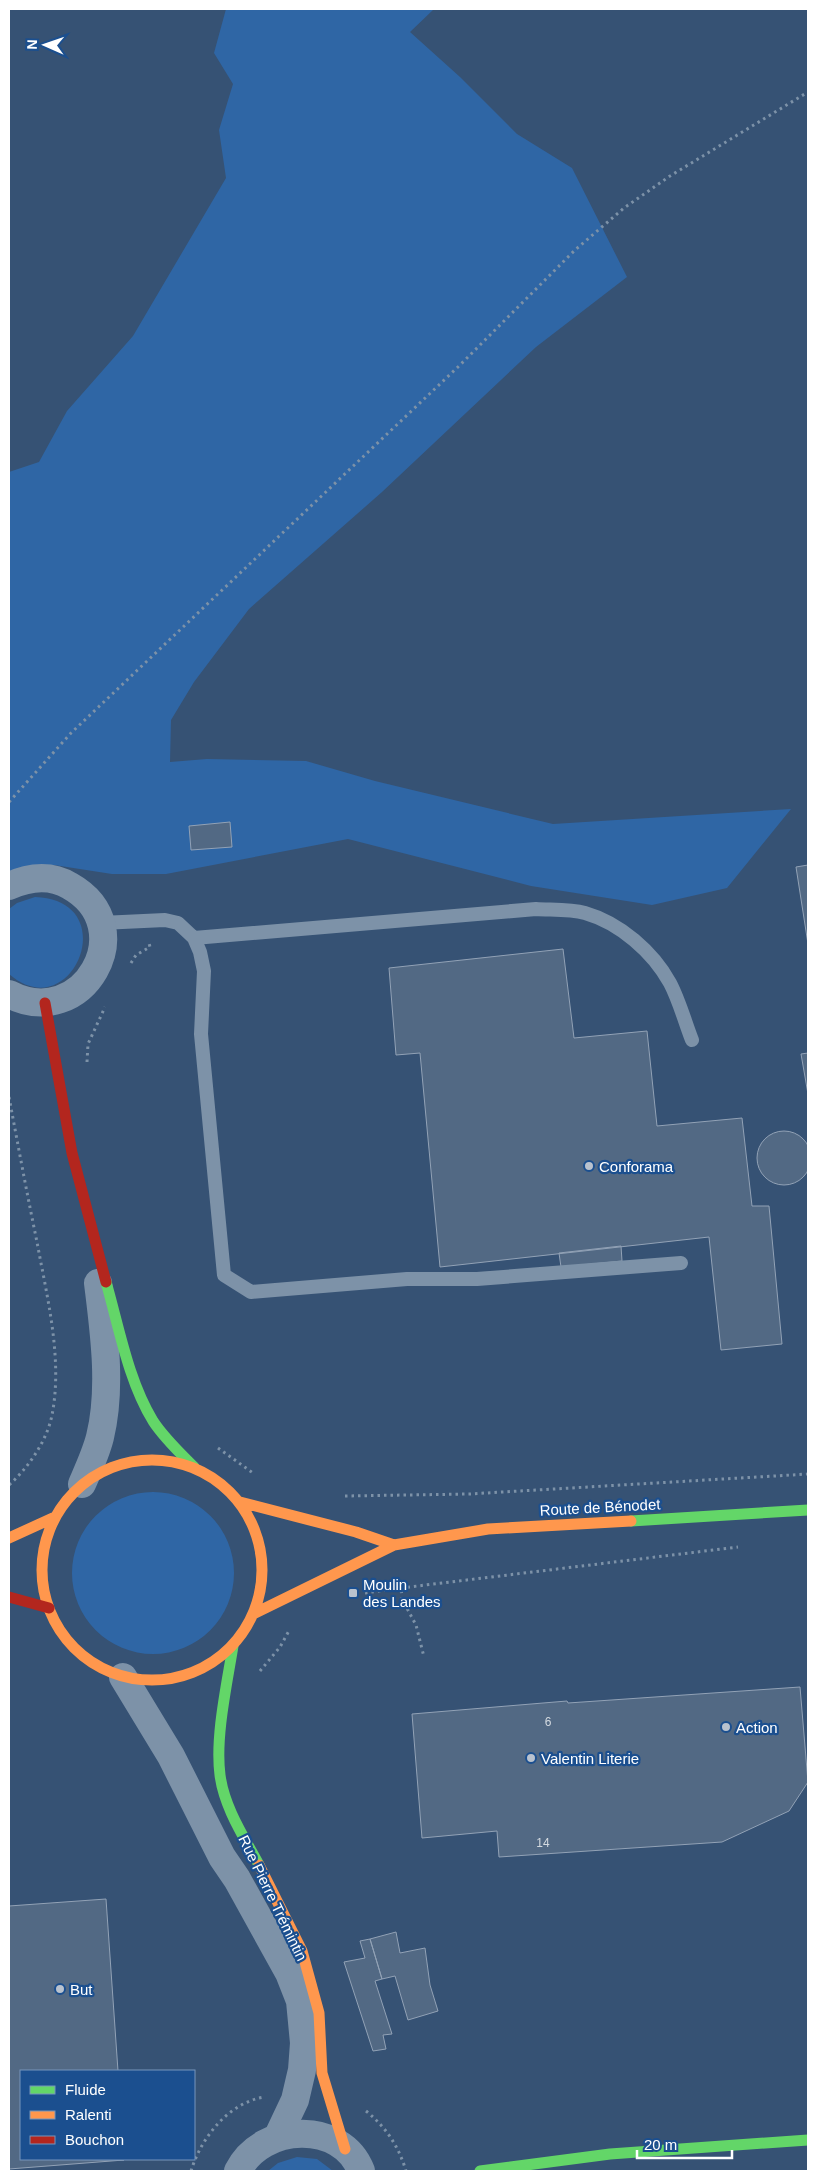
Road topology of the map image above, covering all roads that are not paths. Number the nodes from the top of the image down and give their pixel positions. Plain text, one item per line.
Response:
1 (9, 886) edge
2 (101, 923) junction
3 (194, 938) junction
4 (9, 994) edge
5 (45, 1003) junction
6 (692, 1040) dead end
7 (88, 1222) junction
8 (681, 1263) dead end
9 (194, 1467) junction
10 (82, 1484) junction
11 (240, 1502) junction
12 (808, 1510) edge
13 (55, 1517) junction
14 (9, 1538) edge
15 (394, 1545) junction
16 (9, 1597) edge
17 (49, 1608) junction
18 (254, 1614) junction
19 (233, 1646) junction
20 (123, 1677) junction
21 (278, 2136) junction
22 (808, 2140) edge
23 (345, 2149) junction
24 (238, 2171) edge
25 (361, 2171) edge
26 (480, 2171) edge

1 - 2 street
2 - 3 lane
2 - 5 street
3 - 6 lane
3 - 8 lane
4 - 5 street
5 - 7 main road
7 - 9 main road
7 - 10 street
9 - 10 main road
9 - 11 main road
10 - 13 main road
11 - 15 main road, Route de Bénodet
11 - 18 main road
12 - 15 main road, Route de Bénodet
13 - 14 main road
13 - 17 main road
15 - 18 main road, Route de Bénodet
16 - 17 main road
17 - 20 main road
18 - 19 main road
19 - 20 main road
19 - 23 main road, Rue Pierre Trémintin
20 - 21 street, Rue Pierre Trémintin
21 - 23 street
21 - 24 street
22 - 26 main road
23 - 25 street

